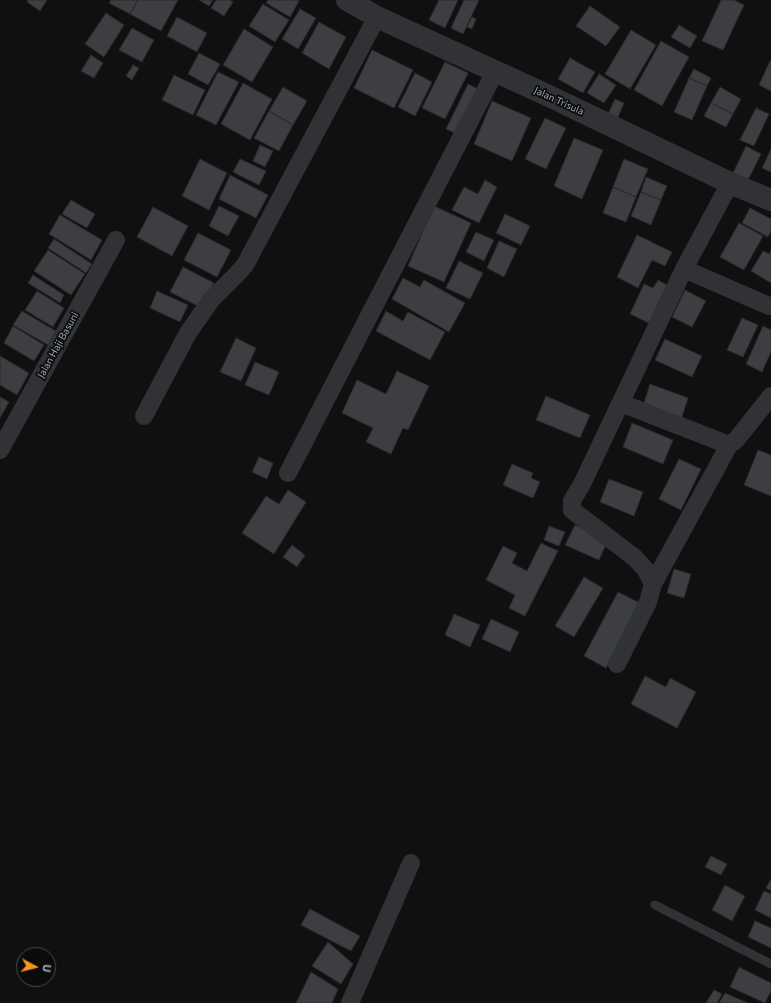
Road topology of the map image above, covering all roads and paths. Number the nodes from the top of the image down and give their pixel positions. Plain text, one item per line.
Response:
1 (347, 0) edge
2 (377, 17) junction
3 (495, 72) junction
4 (730, 183) junction
5 (771, 200) edge
6 (116, 240) dead end
7 (684, 269) junction
8 (769, 306) dead end
9 (771, 396) edge
10 (621, 403) junction
11 (144, 416) dead end
12 (729, 445) junction
13 (0, 450) edge
14 (288, 473) dead end
15 (653, 584) junction
16 (617, 664) dead end
17 (410, 863) dead end
18 (655, 905) dead end
19 (771, 964) edge
20 (350, 1003) edge

1 - 2 street, Jalan Trisula
2 - 3 street, Jalan Trisula
2 - 11 street
3 - 4 street, Jalan Trisula
3 - 14 street
4 - 5 street, Jalan Trisula
4 - 7 street
6 - 13 street, Jalan Haji Basuni
7 - 8 street
7 - 10 street
9 - 12 street
10 - 12 street
10 - 15 street
12 - 15 street
15 - 16 street
17 - 20 street
18 - 19 lane

